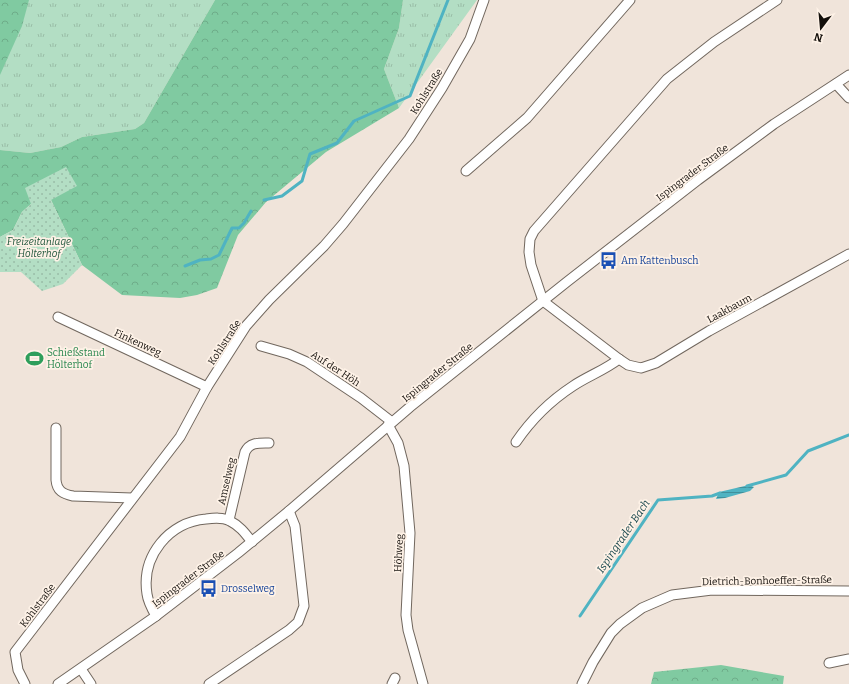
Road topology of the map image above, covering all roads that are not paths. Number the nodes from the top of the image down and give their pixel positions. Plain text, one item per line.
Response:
1 (484, 0) edge
2 (630, 0) edge
3 (777, 0) edge
4 (849, 75) edge
5 (836, 84) junction
6 (849, 98) edge
7 (466, 171) dead end
8 (849, 254) edge
9 (543, 301) junction
10 (58, 316) dead end
11 (261, 346) dead end
12 (619, 359) junction
13 (208, 387) junction
14 (390, 424) junction
15 (56, 428) dead end
16 (516, 442) dead end
17 (269, 443) dead end
18 (132, 498) junction
19 (289, 511) junction
20 (229, 520) junction
21 (252, 542) junction
22 (849, 591) edge
23 (156, 616) junction
24 (849, 659) edge
25 (829, 663) dead end
26 (81, 669) junction
27 (25, 684) edge
28 (58, 684) edge
29 (91, 684) edge
30 (209, 684) edge
31 (423, 684) edge
32 (582, 684) edge

1 - 13 street, Kohlstraße
2 - 7 street
3 - 9 street
4 - 5 street, Ispingrader Straße
5 - 6 street
5 - 9 street, Ispingrader Straße
8 - 12 street, Laakbaum
9 - 12 street, Laakbaum
9 - 14 street, Ispingrader Straße
10 - 13 street, Finkenweg
11 - 14 street, Auf der Höh
12 - 16 street
13 - 18 street, Kohlstraße
14 - 19 street, Ispingrader Straße
14 - 31 street, Höhweg
15 - 18 street
17 - 20 street, Amselweg
18 - 27 street, Kohlstraße
19 - 21 street, Ispingrader Straße
19 - 30 street
20 - 21 street, Amselweg
20 - 23 street, Amselweg
21 - 23 street, Ispingrader Straße
22 - 32 street, Dietrich-Bonhoeffer-Straße
23 - 26 street, Ispingrader Straße
24 - 25 street
26 - 28 street, Ispingrader Straße
26 - 29 street

